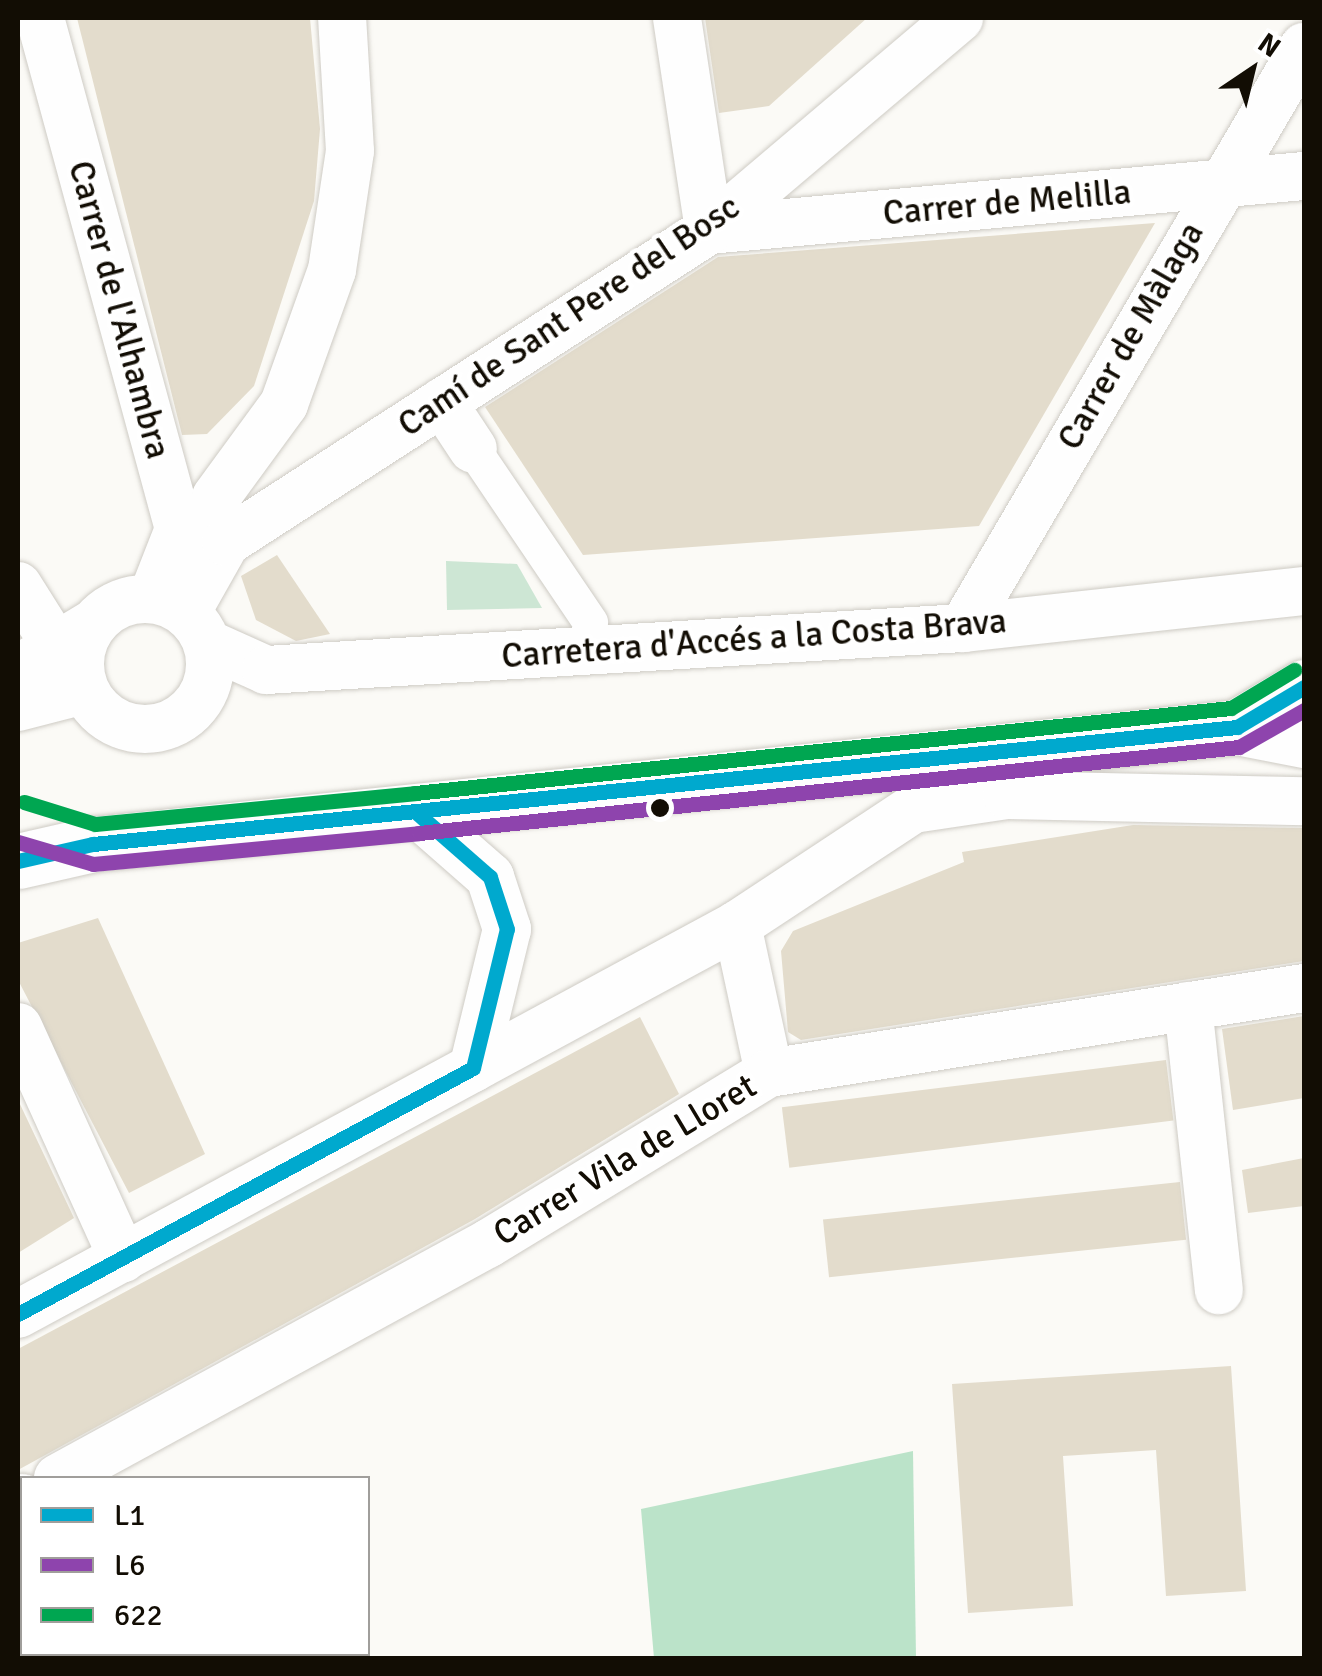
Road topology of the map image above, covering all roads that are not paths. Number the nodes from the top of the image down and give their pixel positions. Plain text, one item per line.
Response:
1 (40, 18) edge
2 (342, 18) edge
3 (677, 18) edge
4 (959, 18) edge
5 (1304, 47) edge
6 (1304, 176) edge
7 (1219, 184) junction
8 (709, 230) junction
9 (442, 402) junction
10 (473, 449) joint
11 (18, 586) edge
12 (1304, 591) edge
13 (187, 608) junction
14 (590, 622) dead end
15 (963, 628) junction
16 (55, 647) edge
17 (1304, 687) edge
18 (84, 690) junction
19 (18, 707) edge
20 (1237, 728) junction
21 (1304, 740) edge
22 (1304, 801) edge
23 (418, 813) junction
24 (18, 821) edge
25 (93, 844) junction
26 (18, 861) edge
27 (737, 925) junction
28 (1304, 988) edge
29 (1188, 1006) junction
30 (18, 1027) edge
31 (473, 1068) junction
32 (769, 1073) junction
33 (28, 1074) edge
34 (123, 1258) junction
35 (1219, 1290) dead end
36 (18, 1314) edge
37 (62, 1476) edge

1 - 13 street, Carrer de l'Alhambra
2 - 13 street
3 - 8 street
4 - 8 street, Camí de Sant Pere del Bosc
5 - 7 street, Carrer de Màlaga
6 - 7 street, Carrer de Melilla
7 - 8 street, Carrer de Melilla
7 - 15 street, Carrer de Màlaga
8 - 9 street, Camí de Sant Pere del Bosc
9 - 10 street
9 - 13 street, Camí de Sant Pere del Bosc
10 - 14 street
11 - 16 street
12 - 15 street, Carretera d'Accés a la Costa Brava
13 - 15 street, Carretera d'Accés a la Costa Brava
13 - 16 street
13 - 18 street
16 - 18 street
17 - 20 main road
18 - 19 street
20 - 21 main road
20 - 23 main road
22 - 27 street
23 - 25 main road
23 - 31 street
24 - 25 main road
25 - 26 main road
27 - 31 street
27 - 32 street
28 - 29 street, Carrer Vila de Lloret
29 - 32 street, Carrer Vila de Lloret
29 - 35 street
30 - 33 street
31 - 34 street
32 - 37 street, Carrer Vila de Lloret
33 - 34 street
34 - 36 street

